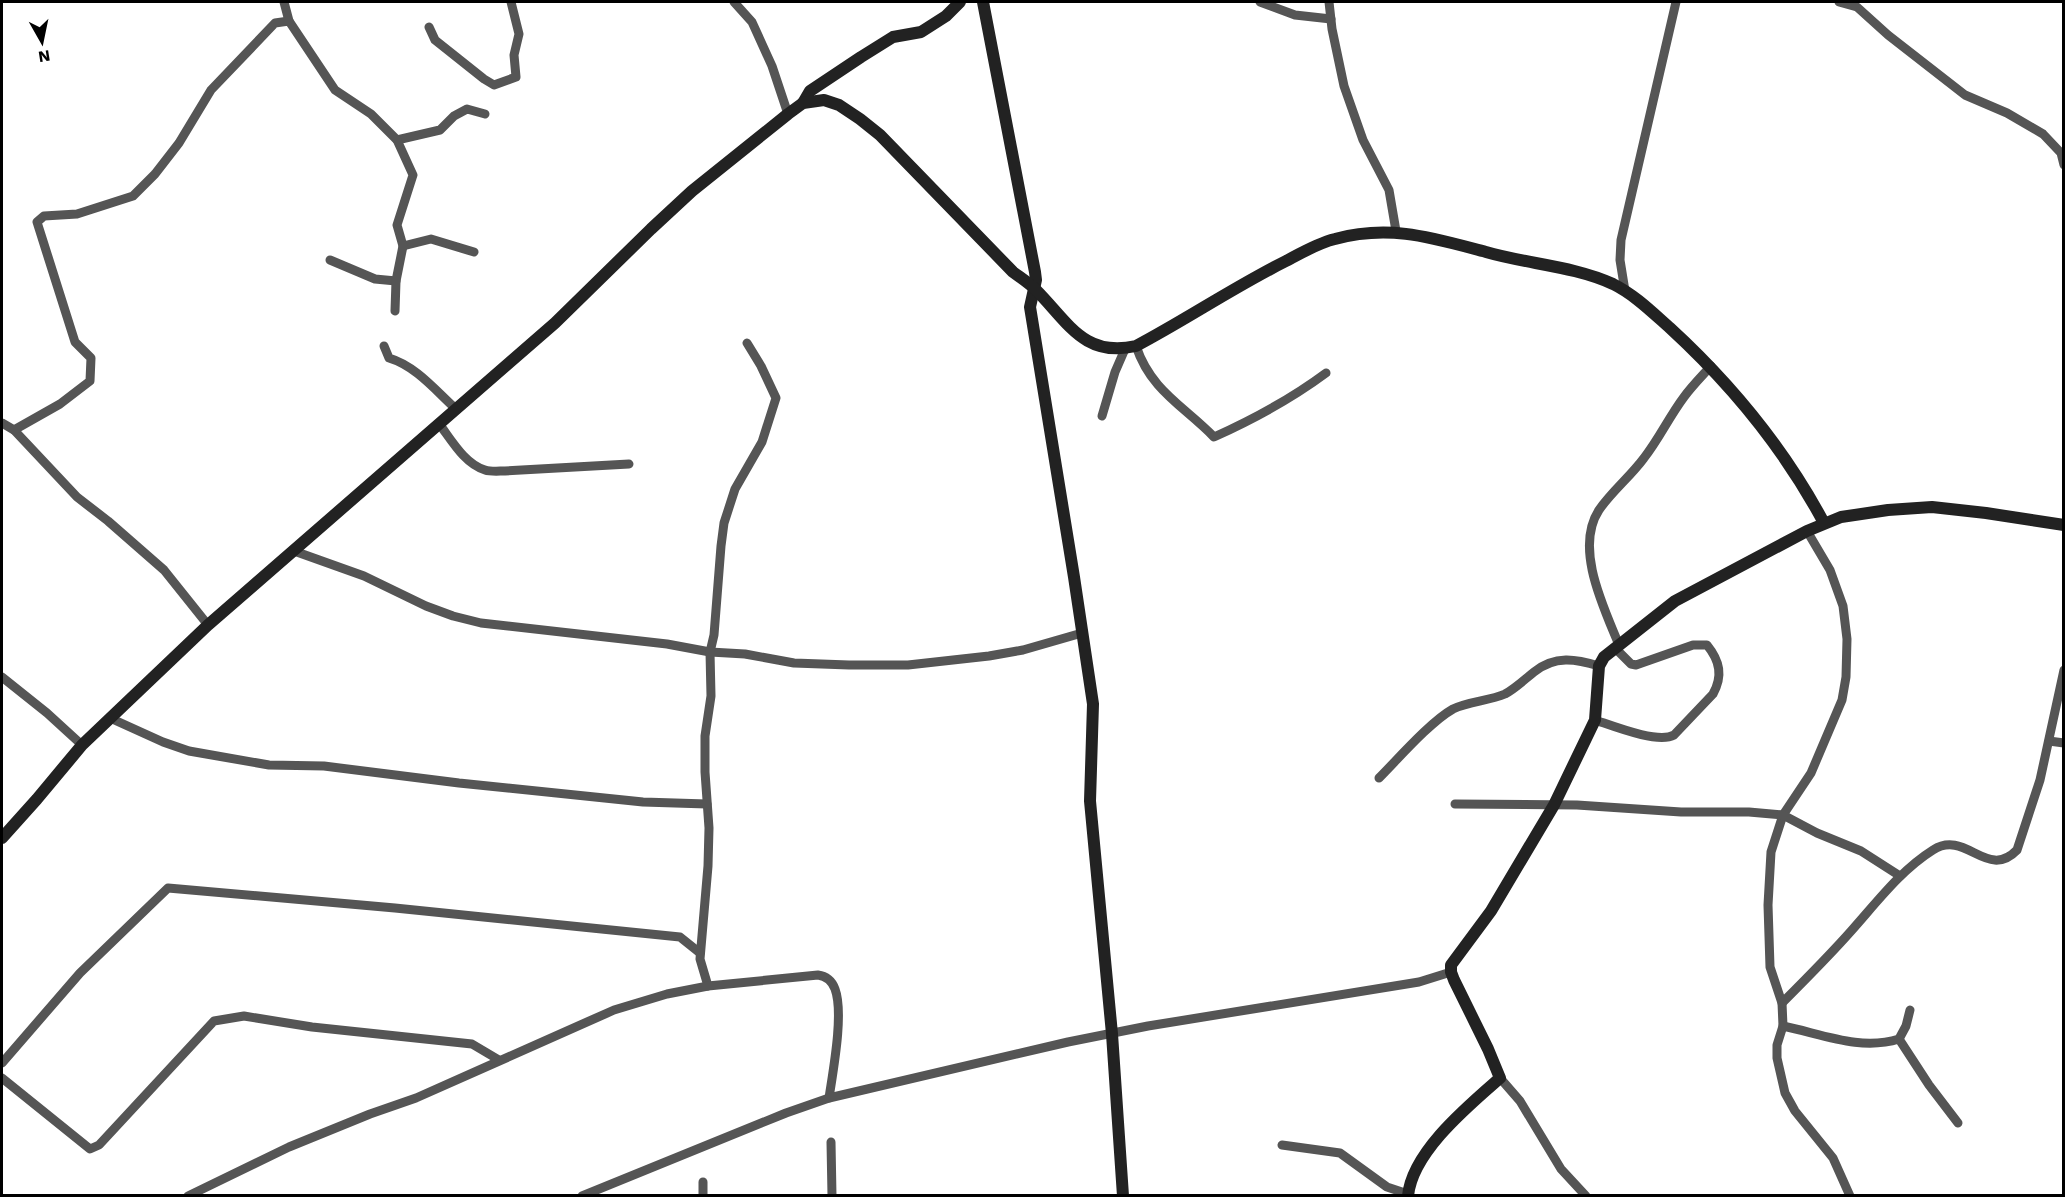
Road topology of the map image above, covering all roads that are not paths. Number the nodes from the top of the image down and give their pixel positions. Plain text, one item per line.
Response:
1 (284, 2) edge
2 (511, 2) edge
3 (734, 2) edge
4 (960, 2) edge
5 (983, 2) edge
6 (1260, 2) edge
7 (1329, 2) edge
8 (1676, 2) edge
9 (1839, 2) edge
10 (1331, 19) junction
11 (289, 21) junction
12 (429, 27) dead end
13 (803, 104) junction
14 (485, 114) dead end
15 (788, 114) junction
16 (397, 140) junction
17 (2064, 165) edge
18 (1396, 231) junction
19 (403, 246) junction
20 (474, 252) dead end
21 (330, 260) dead end
22 (1032, 260) junction
23 (1013, 272) junction
24 (396, 281) junction
25 (1034, 288) junction
26 (1625, 291) junction
27 (395, 311) dead end
28 (747, 343) dead end
29 (384, 346) dead end
30 (1131, 347) junction
31 (1711, 366) junction
32 (1326, 373) dead end
33 (456, 409) junction
34 (1102, 416) dead end
35 (2, 423) edge
36 (440, 425) junction
37 (14, 430) junction
38 (629, 464) dead end
39 (1824, 523) junction
40 (2064, 525) edge
41 (1807, 531) junction
42 (294, 551) junction
43 (208, 625) junction
44 (1082, 633) junction
45 (1617, 646) junction
46 (710, 652) junction
47 (1599, 666) junction
48 (2064, 670) edge
49 (2, 677) edge
50 (110, 718) junction
51 (1595, 720) junction
52 (2049, 741) junction
53 (2064, 743) edge
54 (82, 745) junction
55 (1379, 778) dead end
56 (707, 804) junction
57 (1455, 804) dead end
58 (1554, 804) junction
59 (1783, 815) junction
60 (2, 838) edge
61 (1900, 876) junction
62 (700, 953) junction
63 (1450, 972) junction
64 (708, 986) junction
65 (1782, 1003) junction
66 (1910, 1011) dead end
67 (1783, 1026) junction
68 (1112, 1034) junction
69 (1899, 1039) junction
70 (499, 1060) junction
71 (2, 1063) edge
72 (2, 1078) edge
73 (1500, 1078) junction
74 (829, 1098) junction
75 (1958, 1123) dead end
76 (831, 1142) dead end
77 (1282, 1145) dead end
78 (703, 1182) dead end
79 (1408, 1195) edge
80 (188, 1196) edge
81 (582, 1196) edge
82 (704, 1196) edge
83 (832, 1196) edge
84 (1123, 1196) edge
85 (1586, 1196) edge
86 (1850, 1196) edge

1 - 11 street
2 - 12 street
3 - 15 street
4 - 13 street
5 - 22 street
6 - 10 street
7 - 10 street
8 - 26 street
9 - 17 street
10 - 18 street
11 - 16 street
11 - 37 street
13 - 15 street
13 - 23 street
14 - 16 street
15 - 33 street
16 - 19 street
18 - 26 street
18 - 30 street
19 - 20 street
19 - 24 street
21 - 24 street
22 - 23 street
22 - 25 street
23 - 25 street
24 - 27 street
25 - 30 street
25 - 44 street
26 - 31 street
28 - 46 street
29 - 33 street
30 - 32 street
30 - 34 street
31 - 39 street
31 - 45 street
33 - 36 street
35 - 37 street
36 - 38 street
36 - 42 street
37 - 43 street
39 - 40 street
39 - 41 street
41 - 45 street
41 - 59 street
42 - 43 street
42 - 46 street
43 - 50 street
44 - 46 street
44 - 68 street
45 - 47 street
45 - 51 street
46 - 56 street
47 - 51 street
47 - 55 street
48 - 52 street
49 - 54 street
50 - 54 street
50 - 56 street
51 - 58 street
52 - 53 street
52 - 61 street
54 - 60 street
56 - 62 street
57 - 58 street
58 - 59 street
58 - 63 street
59 - 61 street
59 - 65 street
61 - 65 street
62 - 64 street
62 - 71 street
63 - 68 street
63 - 73 street
64 - 70 street
64 - 74 street
65 - 67 street
66 - 69 street
67 - 69 street
67 - 86 street
68 - 74 street
68 - 84 street
69 - 75 street
70 - 72 street
70 - 80 street
73 - 79 street
73 - 85 street
74 - 81 street
76 - 83 street
77 - 79 street
78 - 82 street

